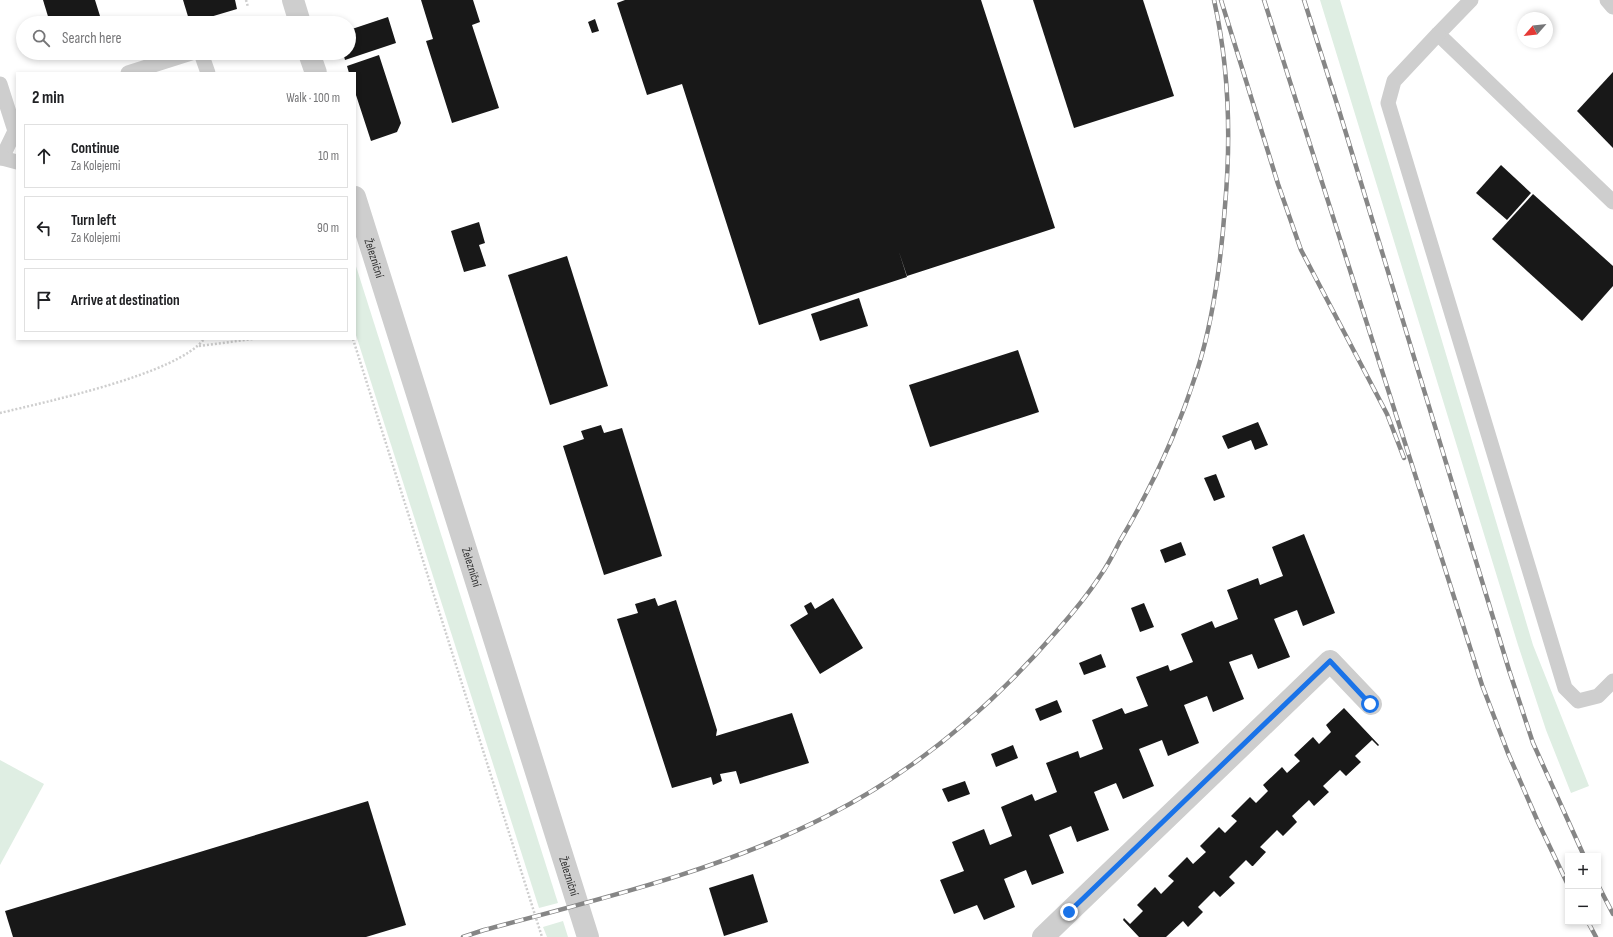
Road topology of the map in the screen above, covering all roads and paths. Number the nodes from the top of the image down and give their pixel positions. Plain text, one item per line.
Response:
1 (246, 0) edge
2 (1471, 0) edge
3 (1606, 0) edge
4 (248, 7) dead end
5 (1613, 7) edge
6 (1438, 34) junction
7 (169, 60) edge
8 (203, 60) edge
9 (311, 60) edge
10 (131, 72) edge
11 (208, 72) edge
12 (316, 72) edge
13 (0, 84) edge
14 (13, 110) edge
15 (1, 158) edge
16 (16, 162) edge
17 (356, 201) edge
18 (1613, 202) edge
19 (203, 340) edge
20 (245, 340) edge
21 (353, 340) edge
22 (199, 346) junction
23 (0, 413) edge
24 (1613, 682) edge
25 (1370, 704) dead end
26 (542, 937) edge
27 (588, 937) edge
28 (1043, 937) edge

1 - 4 path
2 - 6 lane
3 - 5 lane
6 - 18 lane
6 - 24 lane
7 - 10 lane
8 - 11 lane
9 - 12 street
13 - 14 lane
14 - 15 lane
15 - 16 lane
17 - 27 street, Železniční
19 - 22 path
20 - 22 path
21 - 26 path
22 - 23 path
25 - 28 street

